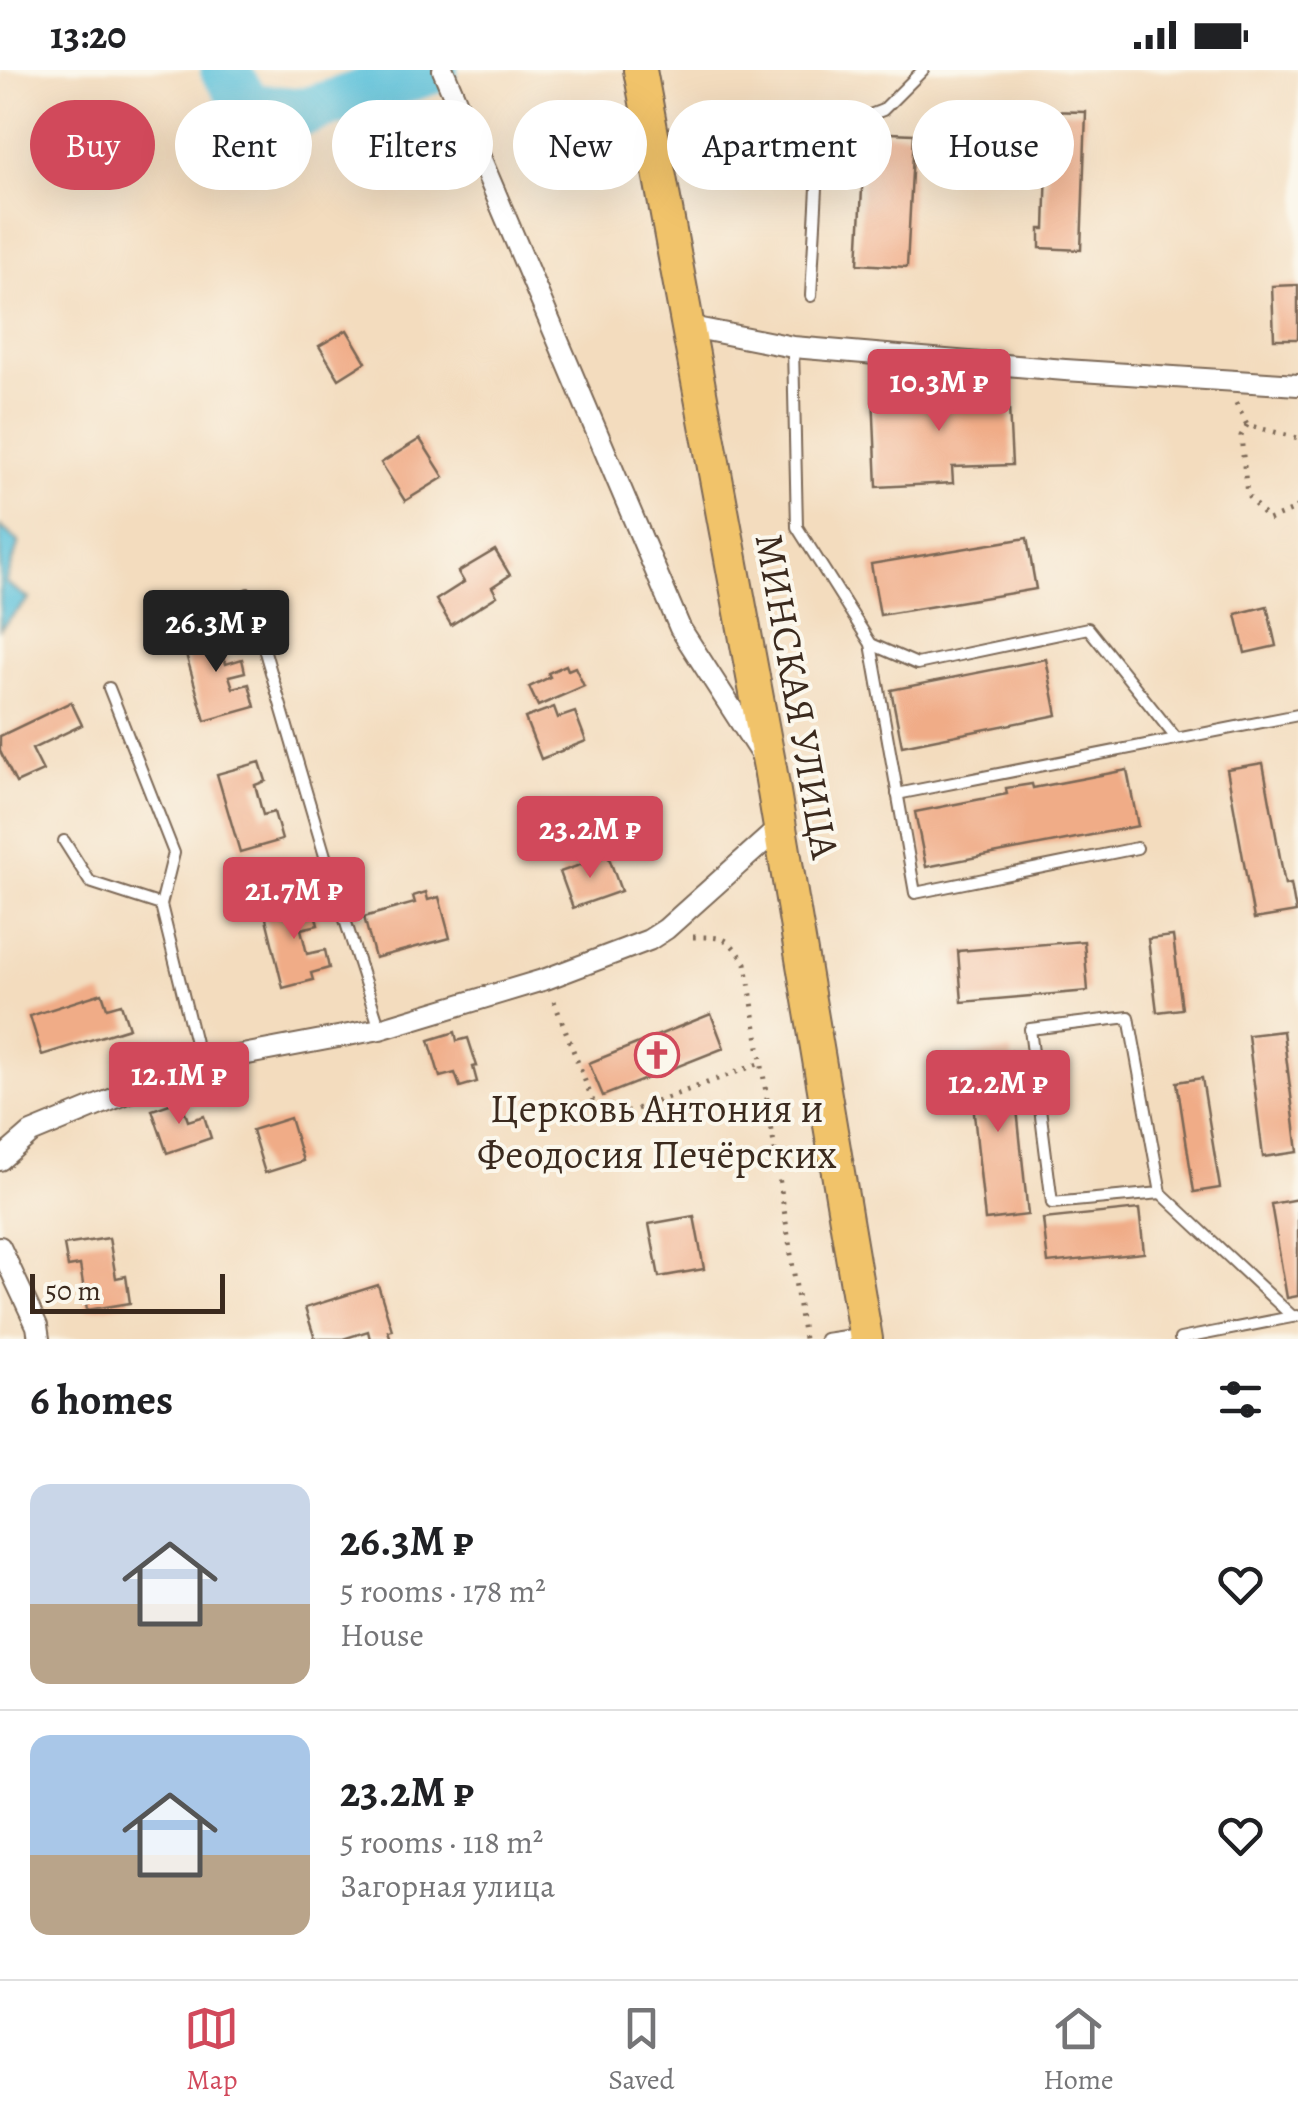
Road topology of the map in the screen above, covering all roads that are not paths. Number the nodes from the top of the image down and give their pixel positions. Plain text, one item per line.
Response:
1 (442, 70) edge
2 (640, 70) edge
3 (924, 70) edge
4 (811, 296) dead end
5 (686, 326) junction
6 (793, 347) junction
7 (1298, 384) edge
8 (248, 594) dead end
9 (872, 644) junction
10 (109, 688) dead end
11 (1298, 714) edge
12 (1176, 738) junction
13 (770, 768) junction
14 (897, 794) junction
15 (780, 827) junction
16 (64, 841) dead end
17 (1136, 848) dead end
18 (160, 905) junction
19 (380, 1029) junction
20 (200, 1063) junction
21 (0, 1160) edge
22 (1161, 1193) junction
23 (0, 1247) edge
24 (1295, 1316) edge
25 (865, 1336) edge
26 (39, 1339) edge
27 (825, 1339) edge
28 (1180, 1339) edge

1 - 13 street
2 - 5 main road, МИНСКАЯ УЛИЦА
3 - 4 lane
5 - 6 street
5 - 13 main road, МИНСКАЯ УЛИЦА
6 - 7 street
6 - 9 lane
8 - 19 lane
9 - 12 lane
9 - 14 lane
10 - 18 lane
11 - 12 lane
12 - 14 lane
13 - 15 main road, МИНСКАЯ УЛИЦА
14 - 17 lane
15 - 19 street
15 - 25 main road, МИНСКАЯ УЛИЦА
16 - 18 lane
18 - 20 lane
19 - 20 street
20 - 21 street
22 - 22 lane
22 - 24 lane
23 - 26 street
24 - 28 lane
25 - 27 lane

